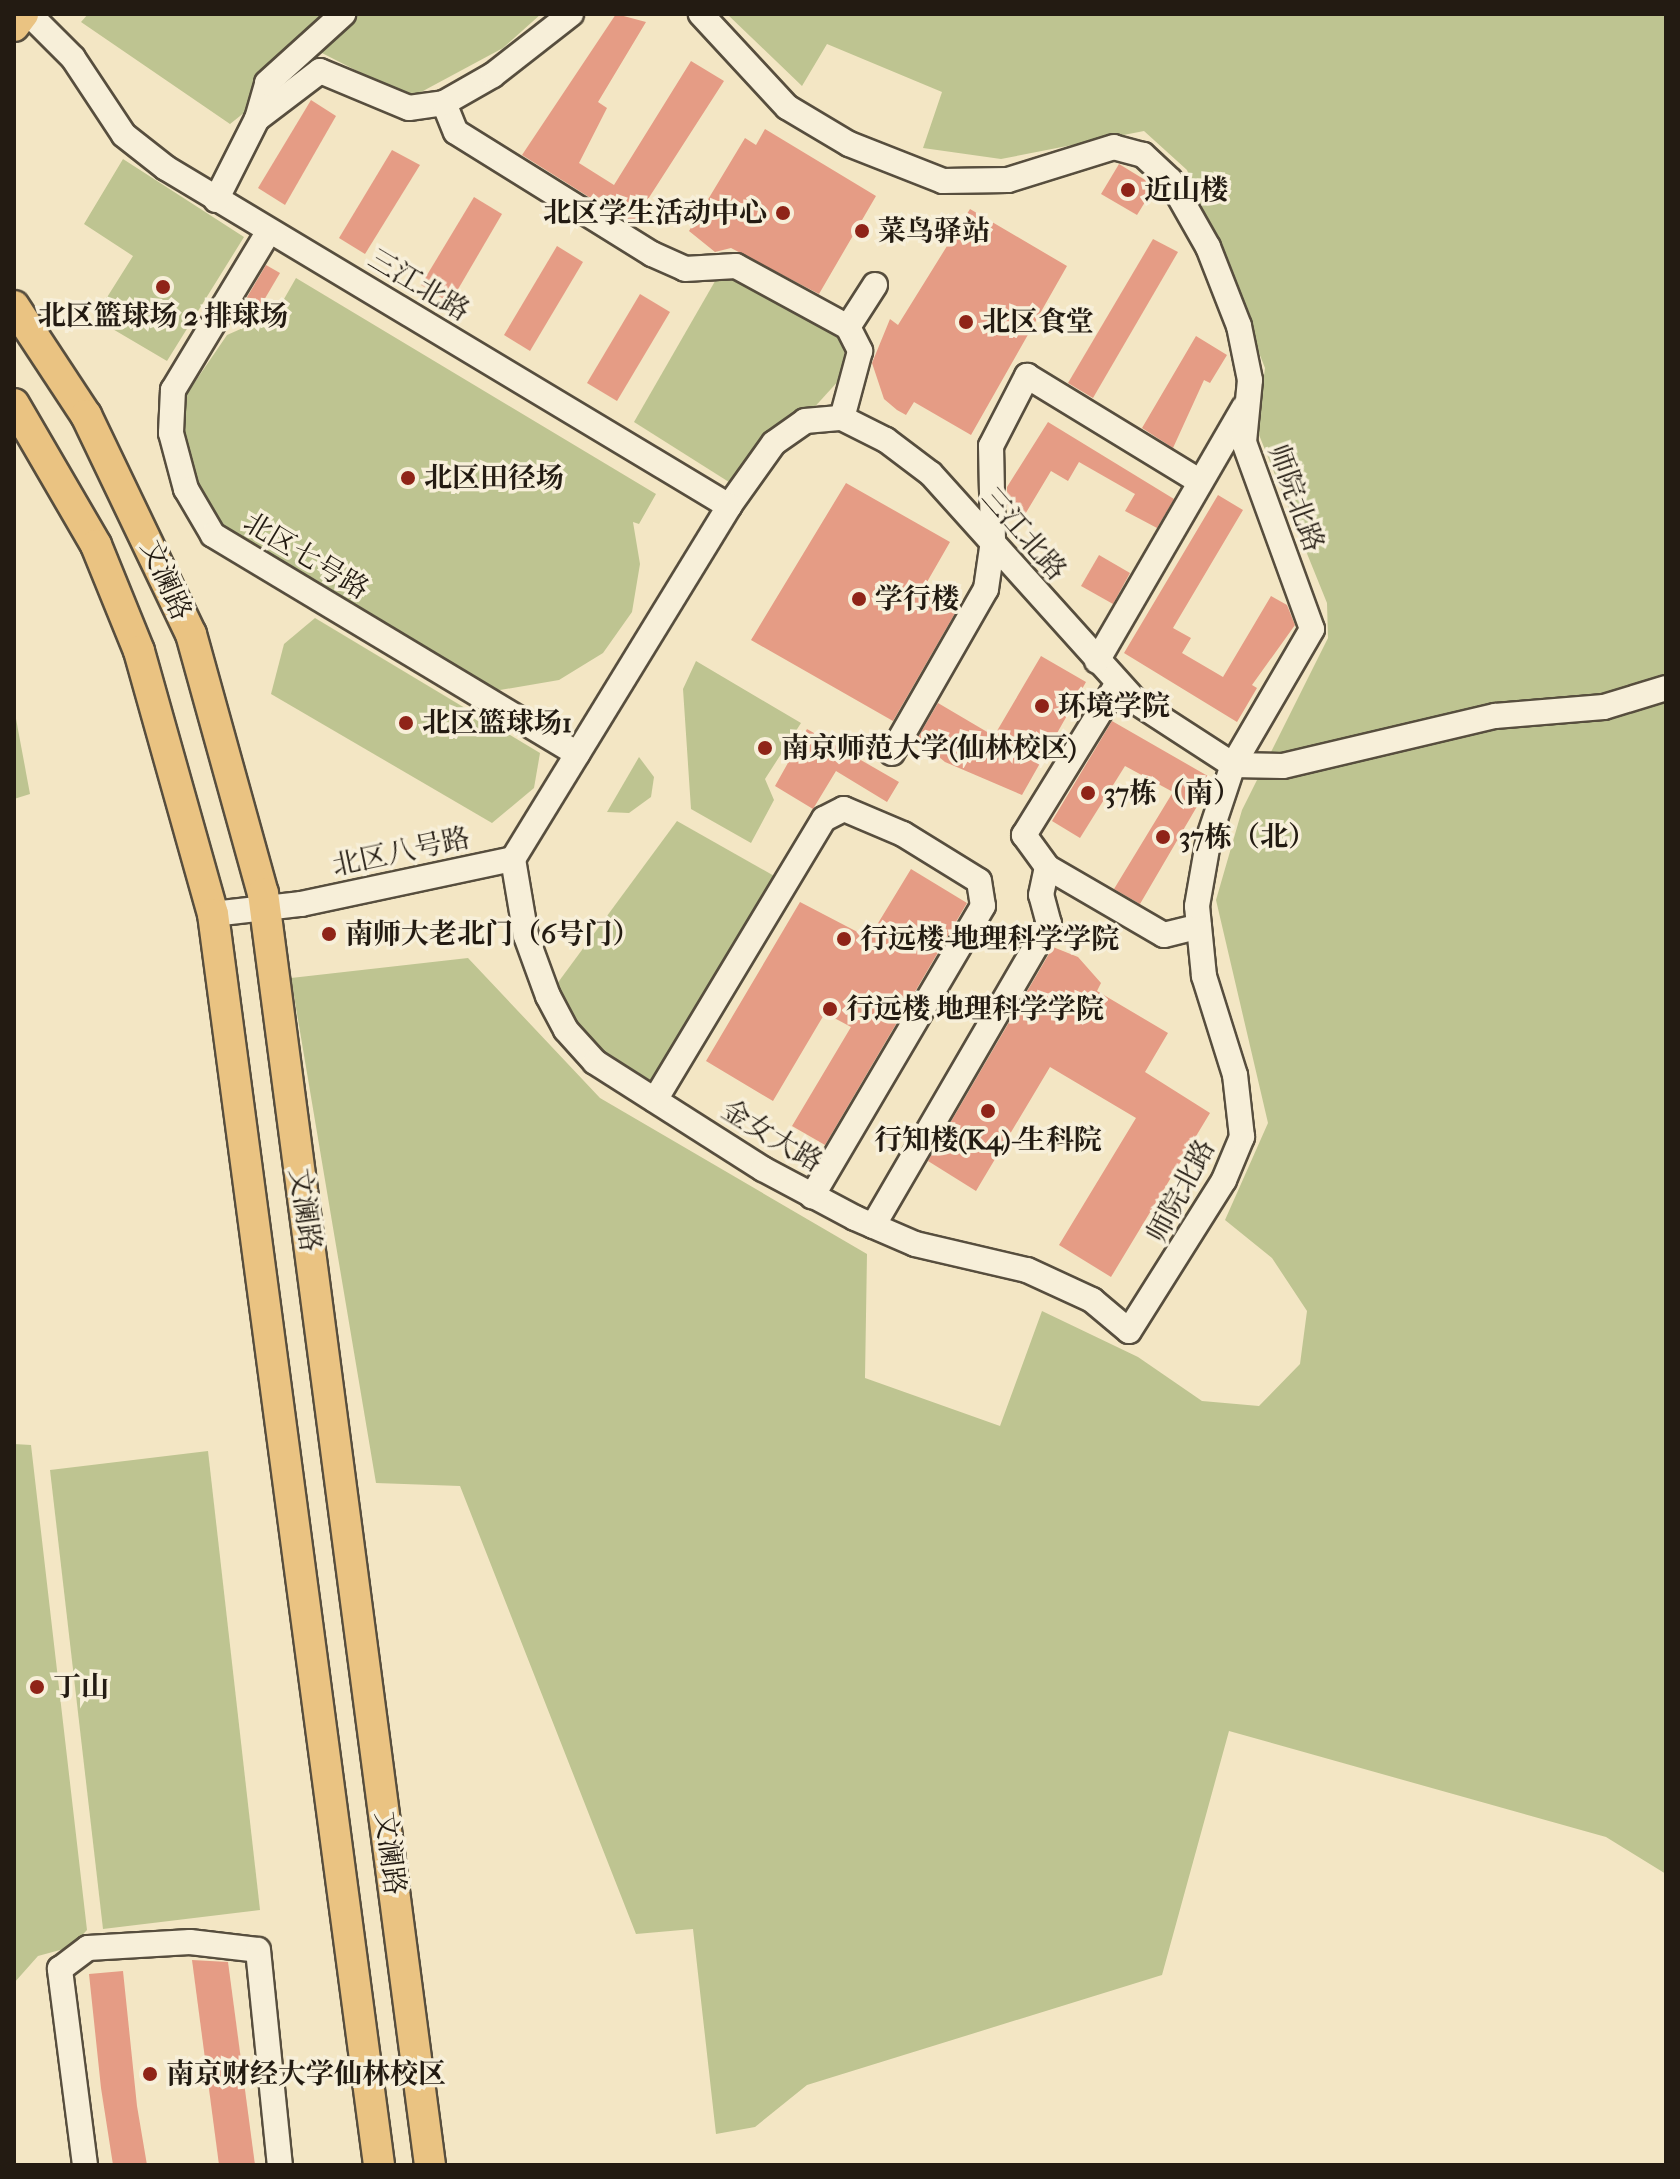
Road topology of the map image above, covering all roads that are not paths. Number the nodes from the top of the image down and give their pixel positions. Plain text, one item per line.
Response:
1 (26, 14) edge
2 (343, 14) edge
3 (571, 14) edge
4 (701, 14) edge
5 (14, 26) edge
6 (444, 103) junction
7 (257, 119) junction
8 (216, 200) junction
9 (269, 231) junction
10 (875, 285) dead end
11 (14, 306) edge
12 (848, 327) junction
13 (1248, 398) junction
14 (14, 404) edge
15 (842, 418) junction
16 (1199, 481) junction
17 (729, 506) junction
18 (993, 541) junction
19 (1097, 661) junction
20 (1118, 683) junction
21 (1666, 688) edge
22 (892, 753) dead end
23 (577, 754) junction
24 (1233, 765) junction
25 (513, 859) junction
26 (1047, 867) junction
27 (264, 905) junction
28 (213, 914) junction
29 (1199, 926) junction
30 (655, 1100) junction
31 (812, 1196) junction
32 (873, 1226) junction
33 (1129, 1331) joint
34 (85, 2165) edge
35 (280, 2165) edge
36 (379, 2165) edge
37 (430, 2165) edge

1 - 5 main road
1 - 8 street, 三江北路
2 - 7 street
3 - 6 street
4 - 13 street, 师院北路
6 - 7 street
6 - 12 street
7 - 8 street
8 - 9 street, 三江北路
9 - 17 street, 三江北路
9 - 23 street, 北区七号路
10 - 12 street
11 - 27 main road, 文澜路
12 - 15 street
13 - 16 street
13 - 24 street, 师院北路
14 - 28 main road, 文澜路
15 - 17 street
15 - 18 street, 三江北路
16 - 18 street
16 - 19 street
17 - 23 street
18 - 19 street, 三江北路
18 - 22 street
19 - 20 street, 三江北路
20 - 24 street, 三江北路
20 - 26 street
21 - 24 street
23 - 25 street
24 - 29 street, 师院北路
25 - 27 street, 北区八号路
25 - 30 street, 金女大路
26 - 29 street
26 - 32 street
27 - 28 street, 北区八号路
27 - 37 main road, 文澜路
28 - 36 main road, 文澜路
29 - 33 street, 师院北路
30 - 31 street, 金女大路
30 - 31 street
31 - 32 street, 金女大路
32 - 33 street, 金女大路
34 - 35 street

